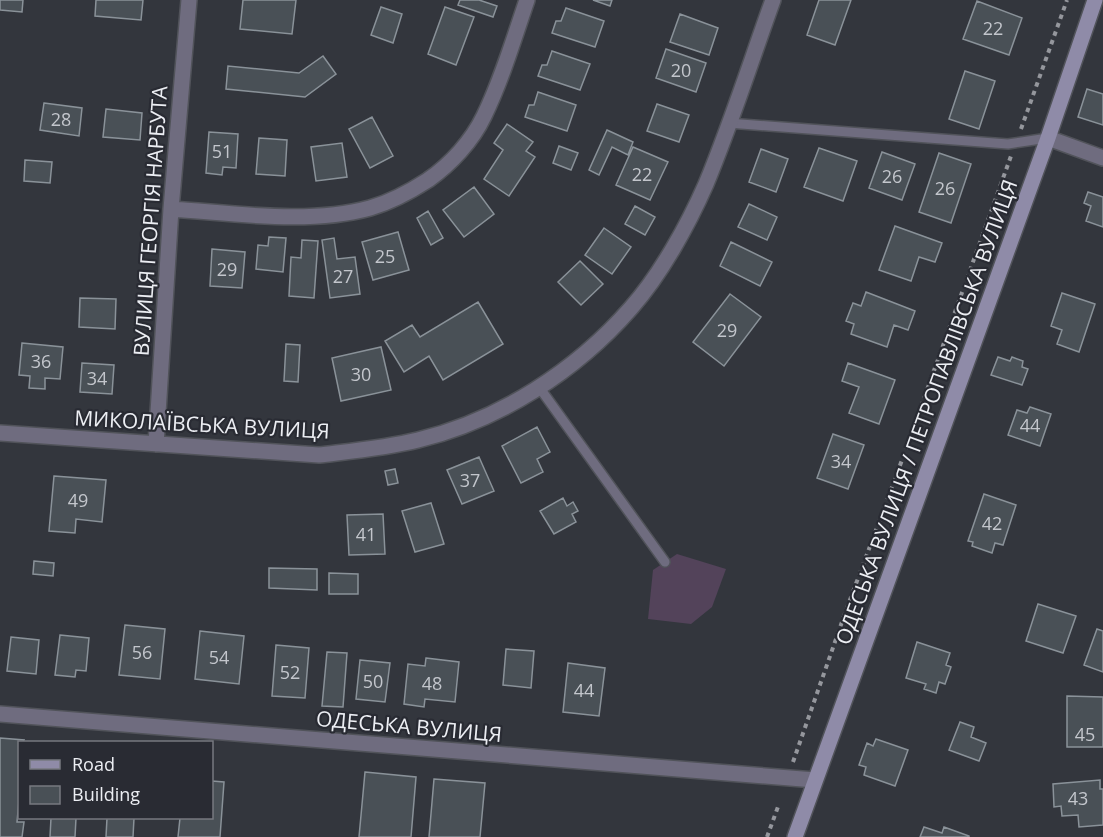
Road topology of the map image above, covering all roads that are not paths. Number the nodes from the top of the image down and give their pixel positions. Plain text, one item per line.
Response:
1 (189, 0) edge
2 (527, 0) edge
3 (773, 0) edge
4 (1095, 0) edge
5 (728, 123) junction
6 (1048, 138) junction
7 (1103, 158) edge
8 (171, 209) junction
9 (539, 387) junction
10 (0, 433) edge
11 (156, 444) junction
12 (665, 562) dead end
13 (0, 714) edge
14 (815, 780) junction
15 (795, 837) edge

1 - 8 street, ВУЛИЦЯ ГЕОРГІЯ НАРБУТА
2 - 8 street
3 - 5 street, МИКОЛАЇВСЬКА ВУЛИЦЯ
4 - 6 main road, ОДЕСЬКА ВУЛИЦЯ / ПЕТРОПАВЛІВСЬКА ВУЛИЦЯ
5 - 6 lane
5 - 9 street, МИКОЛАЇВСЬКА ВУЛИЦЯ
6 - 7 street
6 - 14 main road, ОДЕСЬКА ВУЛИЦЯ / ПЕТРОПАВЛІВСЬКА ВУЛИЦЯ
8 - 11 street, ВУЛИЦЯ ГЕОРГІЯ НАРБУТА
9 - 11 street, МИКОЛАЇВСЬКА ВУЛИЦЯ
9 - 12 lane
10 - 11 street, МИКОЛАЇВСЬКА ВУЛИЦЯ
13 - 14 street, ОДЕСЬКА ВУЛИЦЯ
14 - 15 main road, ОДЕСЬКА ВУЛИЦЯ / ПЕТРОПАВЛІВСЬКА ВУЛИЦЯ

